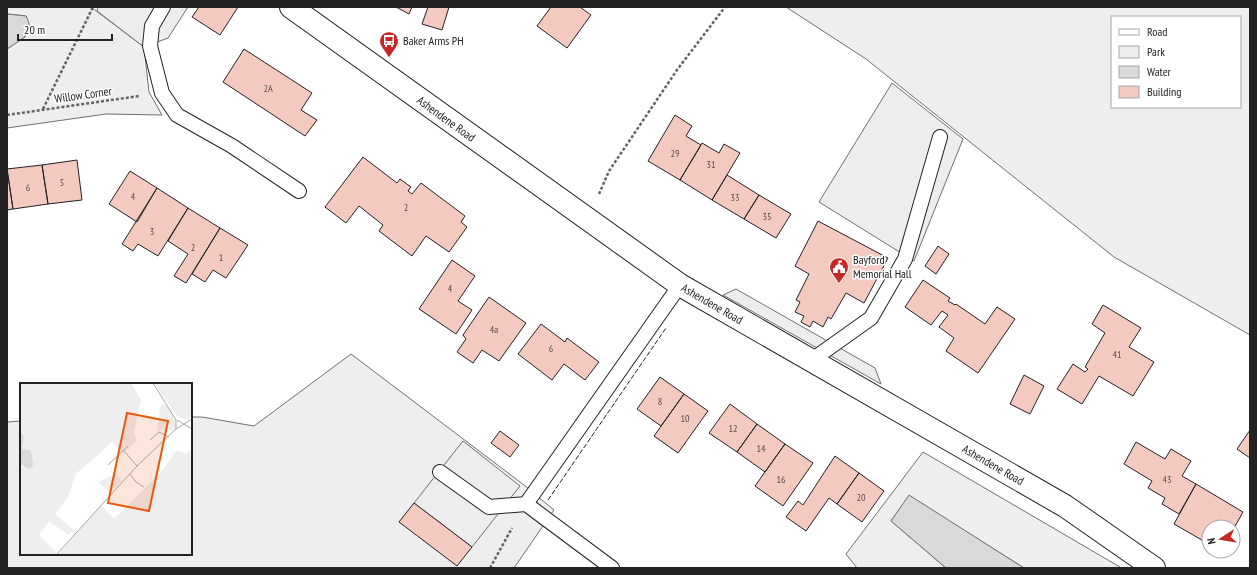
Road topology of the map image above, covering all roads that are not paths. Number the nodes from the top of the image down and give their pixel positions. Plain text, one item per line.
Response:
1 (163, 7) edge
2 (291, 7) edge
3 (940, 137) dead end
4 (299, 191) dead end
5 (680, 285) junction
6 (812, 360) junction
7 (440, 472) dead end
8 (526, 504) junction
9 (612, 568) edge
10 (1154, 568) edge

1 - 4 lane
2 - 5 street, Ashendene Road
3 - 6 lane
5 - 6 street, Ashendene Road
5 - 8 lane
6 - 10 street, Ashendene Road
7 - 8 lane
8 - 9 lane

